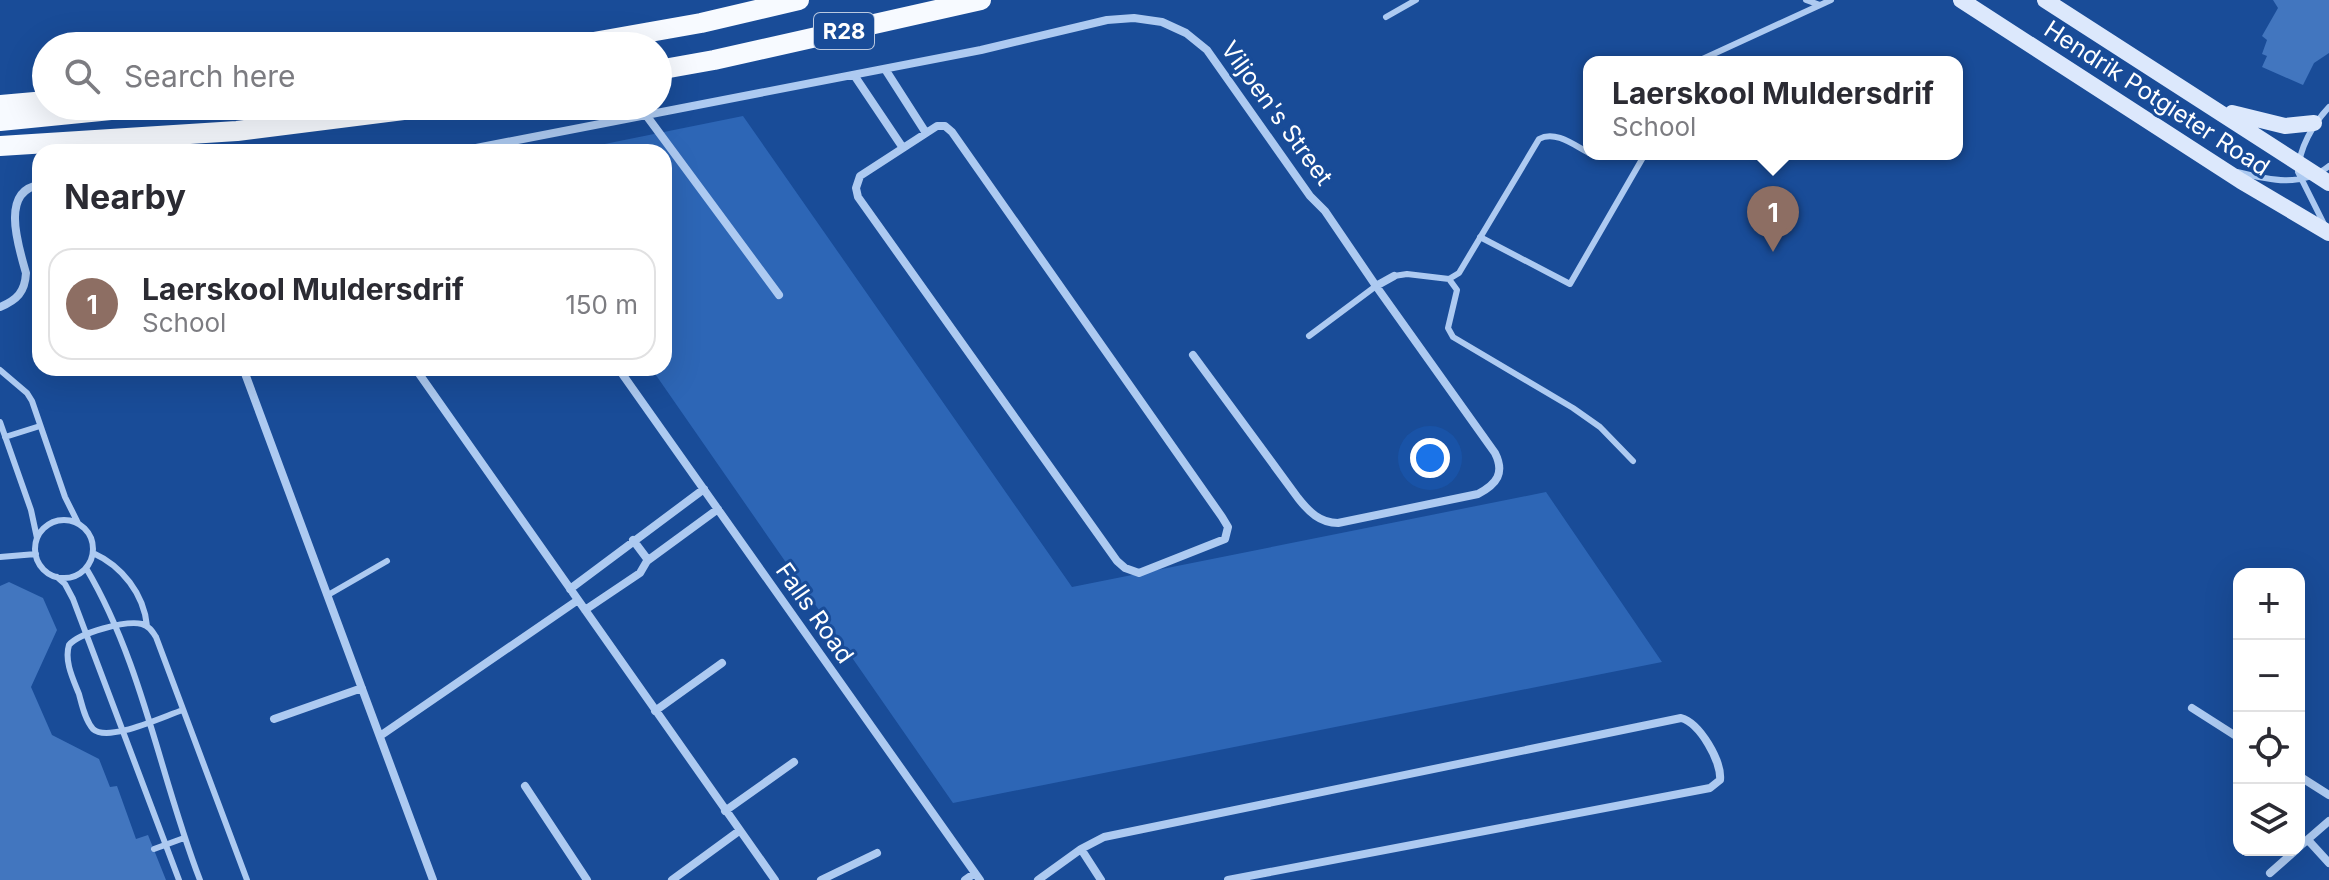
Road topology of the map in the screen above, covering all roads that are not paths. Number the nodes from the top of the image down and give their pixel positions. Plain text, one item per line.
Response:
1 (799, 0) edge
2 (981, 0) edge
3 (1416, 0) edge
4 (1806, 0) edge
5 (1831, 0) edge
6 (1961, 0) edge
7 (2045, 0) edge
8 (1820, 5) junction
9 (1386, 17) dead end
10 (650, 32) edge
11 (1711, 56) edge
12 (672, 67) edge
13 (885, 69) junction
14 (854, 75) junction
15 (32, 102) edge
16 (0, 105) edge
17 (2211, 106) junction
18 (2329, 107) edge
19 (672, 110) edge
20 (32, 118) edge
21 (324, 120) edge
22 (621, 120) edge
23 (650, 120) edge
24 (0, 121) edge
25 (2314, 123) junction
26 (926, 133) junction
27 (502, 144) edge
28 (667, 144) edge
29 (0, 146) edge
30 (903, 148) junction
31 (672, 150) edge
32 (1583, 150) edge
33 (1642, 160) edge
34 (2222, 169) junction
35 (2315, 174) edge
36 (32, 188) edge
37 (2329, 232) edge
38 (1480, 237) junction
39 (1394, 276) joint
40 (1449, 279) junction
41 (1376, 286) junction
42 (779, 295) dead end
43 (0, 307) edge
44 (1309, 336) dead end
45 (1193, 355) dead end
46 (0, 370) edge
47 (246, 376) edge
48 (421, 376) edge
49 (624, 376) edge
50 (0, 422) edge
51 (40, 426) junction
52 (5, 437) junction
53 (1633, 461) dead end
54 (704, 489) junction
55 (718, 509) junction
56 (78, 523) junction
57 (37, 538) junction
58 (633, 540) junction
59 (93, 553) junction
60 (36, 554) junction
61 (0, 557) edge
62 (648, 560) junction
63 (387, 561) dead end
64 (86, 568) junction
65 (57, 577) junction
66 (570, 589) junction
67 (328, 595) junction
68 (578, 600) junction
69 (585, 610) junction
70 (147, 626) junction
71 (116, 627) junction
72 (86, 634) junction
73 (722, 663) dead end
74 (362, 688) junction
75 (2192, 708) dead end
76 (183, 710) junction
77 (655, 711) junction
78 (274, 719) dead end
79 (150, 721) junction
80 (121, 732) junction
81 (2233, 734) edge
82 (380, 736) junction
83 (794, 762) dead end
84 (2305, 780) edge
85 (525, 786) dead end
86 (2329, 795) edge
87 (725, 811) junction
88 (2329, 821) edge
89 (739, 831) junction
90 (184, 838) junction
91 (2308, 840) junction
92 (2305, 842) edge
93 (166, 845) junction
94 (154, 849) dead end
95 (1081, 849) junction
96 (877, 853) dead end
97 (2289, 856) edge
98 (2329, 863) edge
99 (2270, 873) dead end
100 (977, 876) edge
101 (179, 880) edge
102 (200, 880) edge
103 (247, 880) edge
104 (433, 880) edge
105 (587, 880) edge
106 (672, 880) edge
107 (775, 880) edge
108 (821, 880) edge
109 (965, 880) edge
110 (1038, 880) edge
111 (1101, 880) edge
112 (1228, 880) edge

1 - 10 main road, R28
2 - 12 main road, R28
3 - 9 lane
4 - 8 lane
5 - 8 lane
6 - 34 main road, Hendrik Potgieter Road
7 - 17 main road, Hendrik Potgieter Road
8 - 11 lane
13 - 14 street, Viljoen's Street
13 - 26 street
13 - 41 street, Viljoen's Street
14 - 19 street, Viljoen's Street
14 - 30 street
15 - 16 main road
17 - 25 main road
17 - 35 main road, Hendrik Potgieter Road
18 - 25 lane
20 - 24 main road
21 - 29 main road
22 - 27 street, Viljoen's Street
23 - 28 street
25 - 35 lane
26 - 30 street
26 - 30 street
31 - 42 street
32 - 38 lane
33 - 38 lane
34 - 35 lane
34 - 37 main road, Hendrik Potgieter Road
35 - 37 lane
36 - 43 street
38 - 40 lane
39 - 40 lane
39 - 41 street
40 - 53 lane
41 - 44 lane
41 - 45 street, Viljoen's Street
46 - 51 lane
47 - 67 street
48 - 66 street
49 - 54 street, Falls Road
50 - 52 lane
51 - 52 lane
51 - 56 lane
52 - 57 lane
54 - 55 street, Falls Road
54 - 58 street
55 - 62 street
55 - 100 street, Falls Road
56 - 57 lane
56 - 59 lane
57 - 60 lane
58 - 62 street
58 - 66 street
59 - 64 lane
59 - 70 lane
60 - 61 lane
60 - 65 lane
62 - 69 street
63 - 67 lane
64 - 65 lane
64 - 71 lane
65 - 72 lane
66 - 68 street
67 - 74 street
68 - 69 street
68 - 82 street
69 - 77 street
70 - 71 lane
70 - 76 lane
71 - 72 lane
71 - 79 lane
72 - 80 lane
72 - 80 lane
73 - 77 street
74 - 78 street
74 - 82 street
75 - 81 street
76 - 79 lane
76 - 103 lane
77 - 87 street
79 - 80 lane
79 - 90 lane
80 - 93 lane
82 - 104 street
83 - 87 street
84 - 86 street
85 - 105 street
87 - 89 street
88 - 91 street
89 - 106 street
89 - 107 street
90 - 93 lane
90 - 102 lane
91 - 92 street
91 - 98 street
93 - 94 lane
93 - 101 lane
95 - 110 street
95 - 111 street
95 - 112 street
96 - 108 street
97 - 99 street
100 - 109 street

